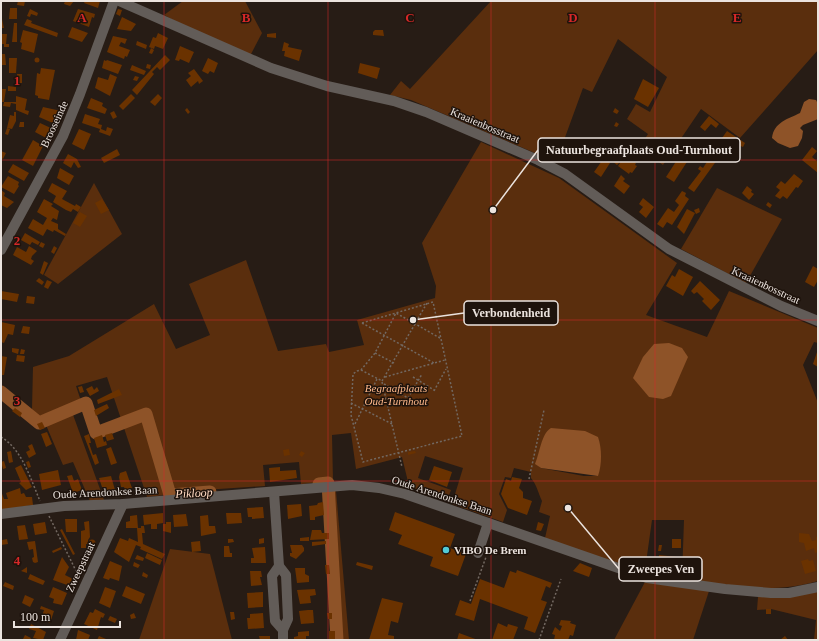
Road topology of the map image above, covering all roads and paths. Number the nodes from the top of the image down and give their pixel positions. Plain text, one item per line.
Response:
1 (114, 1) edge
2 (119, 1) edge
3 (1, 250) edge
4 (427, 303) junction
5 (396, 313) junction
6 (818, 321) edge
7 (415, 324) junction
8 (384, 335) junction
9 (440, 338) junction
10 (403, 346) junction
11 (375, 353) junction
12 (446, 359) junction
13 (394, 363) junction
14 (434, 363) junction
15 (446, 369) junction
16 (361, 370) junction
17 (422, 374) dead end
18 (386, 377) junction
19 (413, 377) dead end
20 (377, 379) junction
21 (418, 380) junction
22 (382, 382) junction
23 (351, 403) junction
24 (363, 409) junction
25 (544, 410) dead end
26 (392, 424) junction
27 (354, 425) junction
28 (400, 453) junction
29 (402, 467) dead end
30 (529, 479) dead end
31 (274, 492) junction
32 (123, 504) junction
33 (1, 514) edge
34 (488, 523) junction
35 (482, 555) joint
36 (278, 566) junction
37 (561, 579) dead end
38 (818, 586) edge
39 (470, 601) dead end
40 (283, 635) edge
41 (60, 640) edge
42 (539, 640) edge

1 - 3 street, Brooseinde
2 - 6 street, Kraaienbosstraat
4 - 5 path
4 - 7 path
4 - 9 path
5 - 7 path
5 - 8 path
5 - 8 path
7 - 9 path
7 - 10 path
8 - 10 path
8 - 11 path
9 - 12 path
10 - 13 path
10 - 14 path
11 - 13 path
11 - 16 path
12 - 14 path
12 - 15 path
13 - 18 path
14 - 18 path
15 - 21 path
15 - 28 path
16 - 20 path
16 - 23 path
17 - 21 path
18 - 22 path
19 - 21 path
20 - 22 path
20 - 24 path
21 - 22 path
22 - 26 path
23 - 24 path
23 - 27 path
24 - 26 path
24 - 27 path
25 - 30 path
26 - 28 path
27 - 28 path
28 - 29 path
31 - 32 street, Oude Arendonkse Baan
31 - 34 street, Oude Arendonkse Baan
31 - 36 street
32 - 33 street, Oude Arendonkse Baan
32 - 41 street, Zweepstraat
34 - 35 street
34 - 38 street, Oude Arendonkse Baan
35 - 39 path
36 - 40 street
36 - 40 street
37 - 42 path

